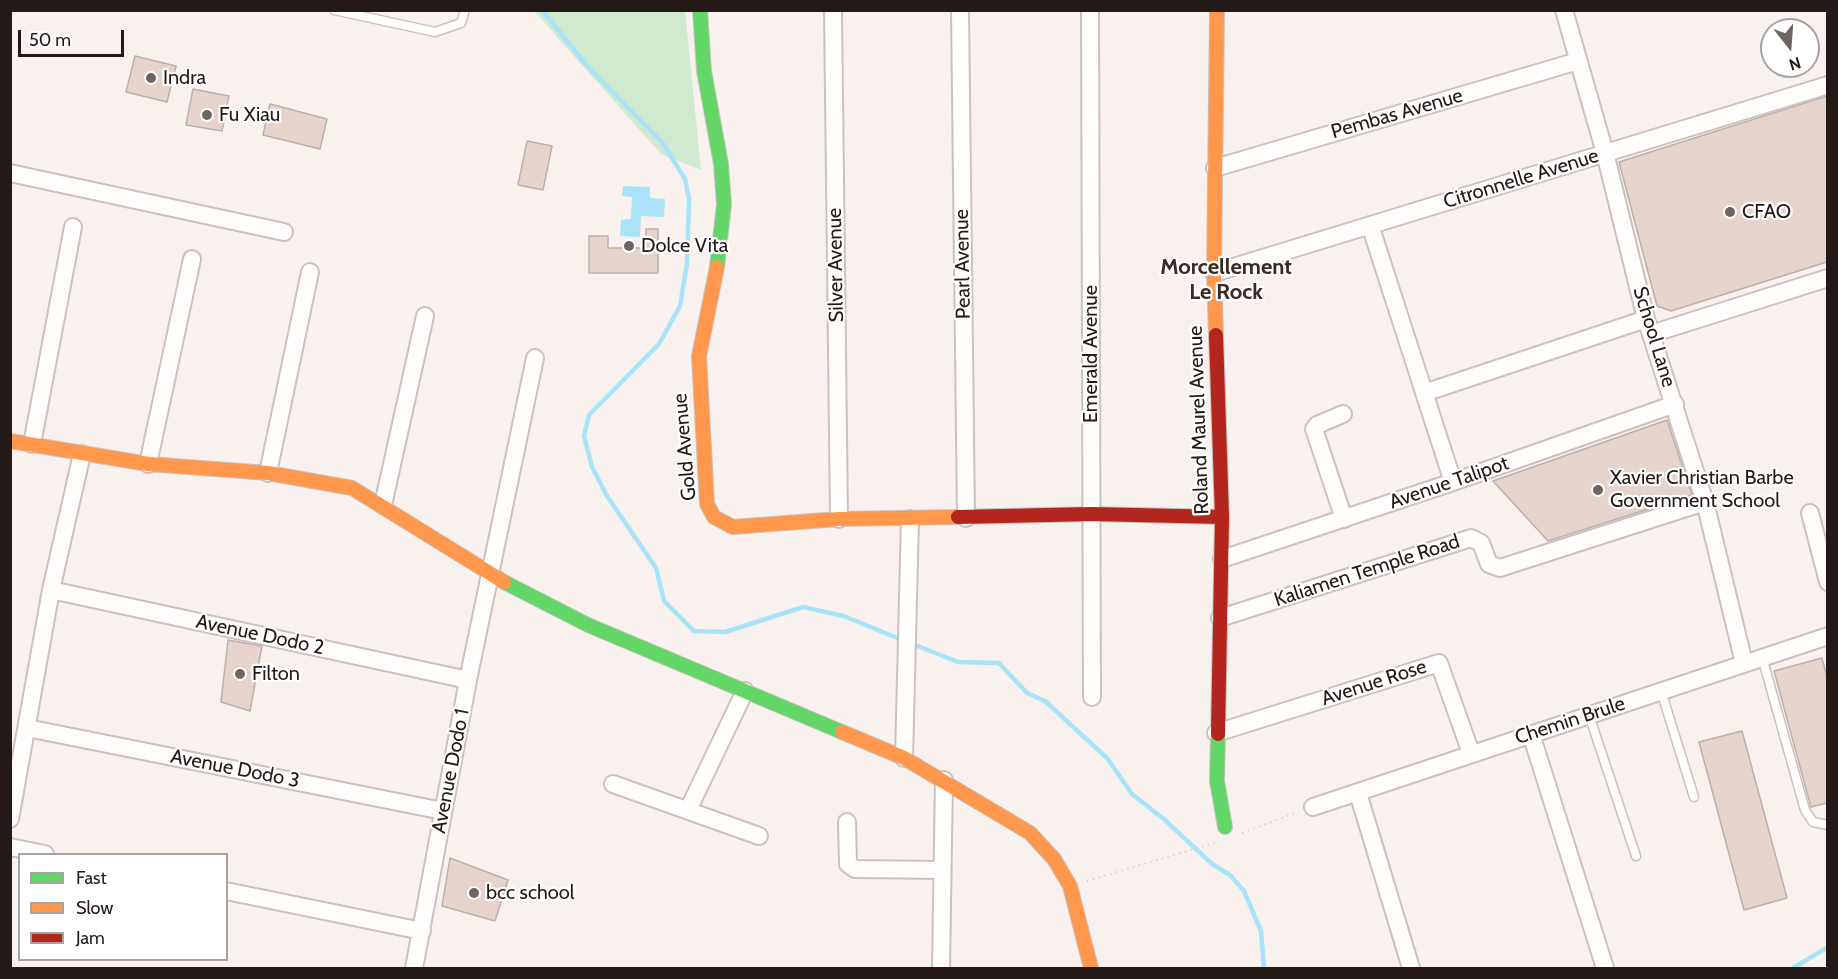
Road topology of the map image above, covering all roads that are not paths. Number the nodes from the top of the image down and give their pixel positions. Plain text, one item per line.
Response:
1 (334, 10) edge
2 (465, 10) edge
3 (700, 10) edge
4 (833, 10) edge
5 (960, 10) edge
6 (1090, 10) edge
7 (1217, 10) edge
8 (1564, 10) edge
9 (1578, 61) junction
10 (1827, 85) edge
11 (1605, 153) junction
12 (1215, 168) junction
13 (10, 173) edge
14 (1370, 225) junction
15 (73, 226) dead end
16 (285, 232) dead end
17 (192, 259) dead end
18 (310, 272) dead end
19 (1214, 273) junction
20 (1827, 279) edge
21 (425, 316) dead end
22 (1649, 326) junction
23 (535, 358) dead end
24 (1424, 393) junction
25 (1675, 404) junction
26 (1343, 414) dead end
27 (10, 441) edge
28 (32, 444) junction
29 (82, 454) junction
30 (148, 464) junction
31 (268, 473) junction
32 (1453, 482) junction
33 (1705, 502) junction
34 (383, 505) junction
35 (1810, 513) dead end
36 (1092, 514) junction
37 (1222, 517) junction
38 (966, 518) junction
39 (839, 519) junction
40 (910, 519) junction
41 (1344, 519) junction
42 (1222, 559) junction
43 (491, 575) junction
44 (1827, 582) edge
45 (51, 590) junction
46 (1220, 618) junction
47 (1827, 636) edge
48 (1762, 657) junction
49 (1744, 663) junction
50 (468, 680) junction
51 (745, 691) junction
52 (1661, 691) junction
53 (1092, 697) dead end
54 (1589, 715) junction
55 (27, 728) junction
56 (1216, 733) junction
57 (1531, 734) junction
58 (1472, 753) junction
59 (904, 758) junction
60 (944, 780) junction
61 (613, 784) dead end
62 (1358, 793) junction
63 (1694, 797) dead end
64 (1313, 807) road end
65 (688, 810) junction
66 (443, 811) junction
67 (10, 819) edge
68 (847, 822) dead end
69 (1827, 825) edge
70 (1226, 833) road end
71 (759, 836) dead end
72 (10, 847) edge
73 (36, 853) edge
74 (1636, 856) dead end
75 (942, 870) junction
76 (228, 891) edge
77 (422, 931) junction
78 (414, 969) edge
79 (941, 969) edge
80 (1091, 969) edge
81 (1412, 969) edge
82 (1605, 969) edge

1 - 2 lane
3 - 39 street, Gold Avenue
4 - 39 street, Silver Avenue
5 - 38 street, Pearl Avenue
6 - 36 street, Emerald Avenue
7 - 12 street, Roland Maurel Avenue
8 - 9 street, School Lane
9 - 11 street, School Lane
9 - 12 street, Pembas Avenue
10 - 11 street, Citronnelle Avenue
11 - 14 street, Citronnelle Avenue
11 - 22 street, School Lane
12 - 19 street, Roland Maurel Avenue
13 - 16 street
14 - 19 street, Citronnelle Avenue
14 - 24 street
15 - 28 street
17 - 30 street
18 - 31 street
19 - 37 street, Roland Maurel Avenue
20 - 22 street
21 - 34 street
22 - 24 street
22 - 25 street, School Lane
23 - 43 street, Avenue Dodo 1
24 - 32 street
25 - 32 street, Avenue Talipot
25 - 33 street, School Lane
26 - 41 street
27 - 28 street
28 - 29 street
29 - 30 street
29 - 45 street
30 - 31 street
31 - 34 street
32 - 41 street, Avenue Talipot
33 - 46 street, Kaliamen Temple Road
33 - 49 street, School Lane
34 - 43 street
35 - 44 street
36 - 37 street, Gold Avenue
36 - 38 street, Gold Avenue
36 - 53 street, Emerald Avenue
37 - 42 street, Roland Maurel Avenue
38 - 40 street, Gold Avenue
39 - 40 street, Gold Avenue
40 - 59 street
41 - 42 street, Avenue Talipot
42 - 46 street, Roland Maurel Avenue
43 - 50 street, Avenue Dodo 1
43 - 51 street
45 - 50 street, Avenue Dodo 2
45 - 55 street
46 - 56 street, Roland Maurel Avenue
47 - 48 street, Chemin Brule
48 - 49 street, Chemin Brule
48 - 69 lane
49 - 52 street, Chemin Brule
50 - 66 street, Avenue Dodo 1
51 - 59 street
51 - 65 street
52 - 54 street, Chemin Brule
52 - 63 lane
54 - 57 street, Chemin Brule
54 - 74 lane
55 - 66 street, Avenue Dodo 3
55 - 67 street
56 - 58 street, Avenue Rose
56 - 70 street, Roland Maurel Avenue
57 - 58 street, Chemin Brule
57 - 82 street
58 - 62 street, Chemin Brule
59 - 60 street
60 - 75 street
60 - 80 street
61 - 65 street
62 - 64 street, Chemin Brule
62 - 81 street
65 - 71 street
66 - 77 street, Avenue Dodo 1
68 - 75 street
72 - 73 street
75 - 79 street
76 - 77 street
77 - 78 street, Avenue Dodo 1

